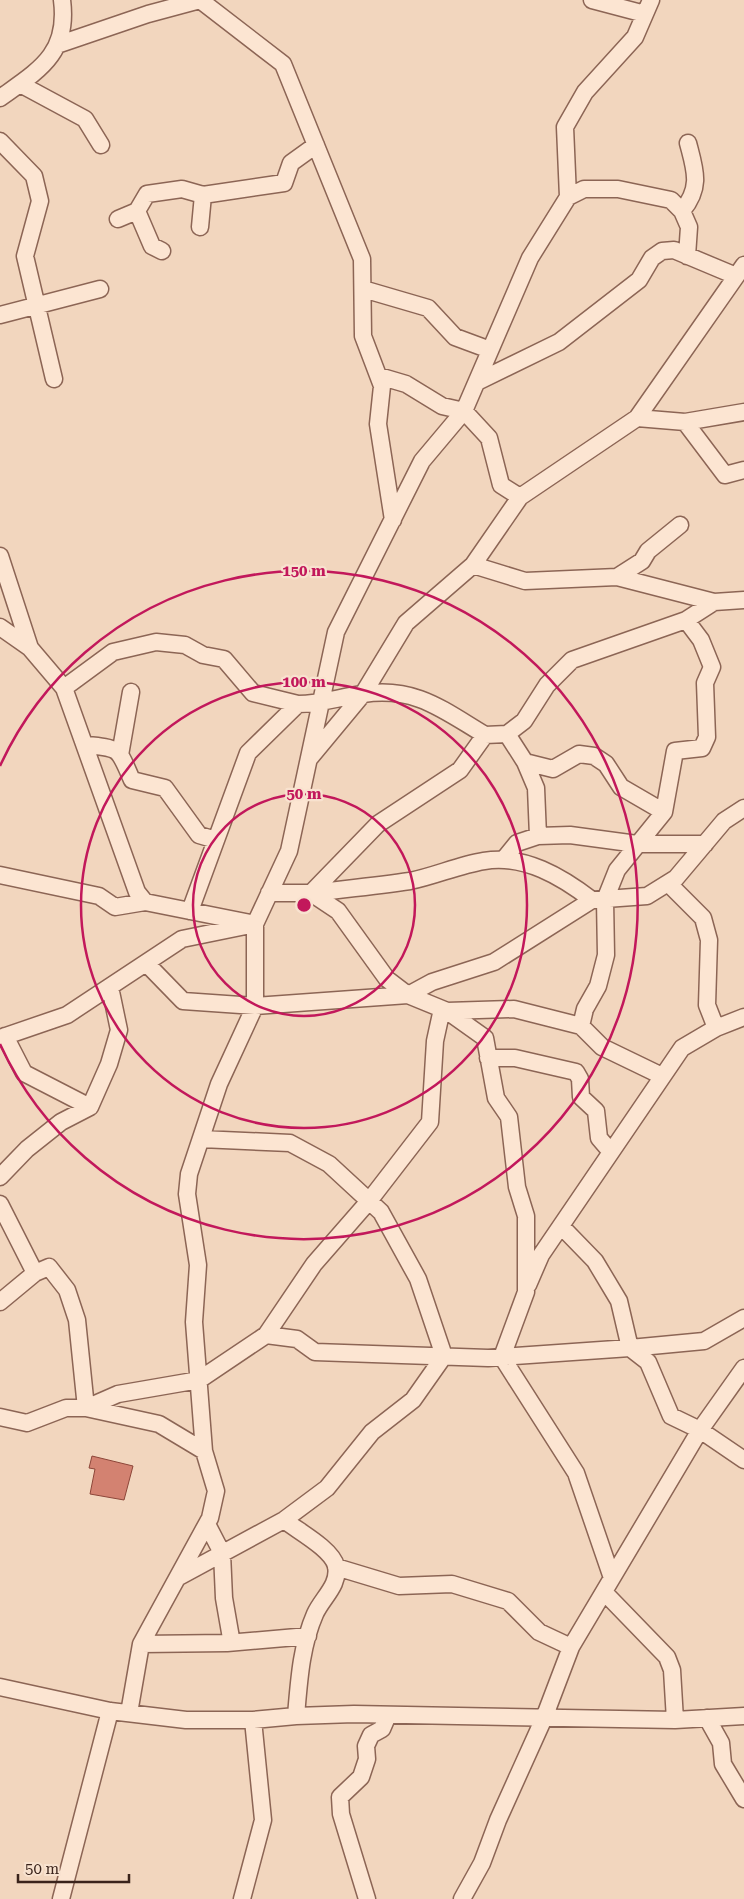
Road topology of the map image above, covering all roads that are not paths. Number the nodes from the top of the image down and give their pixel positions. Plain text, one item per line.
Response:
1 (62, 0) edge
2 (200, 0) edge
3 (592, 0) edge
4 (648, 7) edge
5 (57, 45) junction
6 (20, 84) junction
7 (0, 98) edge
8 (0, 141) edge
9 (688, 143) dead end
10 (101, 145) dead end
11 (316, 145) junction
12 (202, 195) junction
13 (568, 197) junction
14 (137, 211) junction
15 (682, 211) junction
16 (118, 219) dead end
17 (200, 227) dead end
18 (162, 251) dead end
19 (687, 256) junction
20 (740, 270) edge
21 (100, 290) dead end
22 (362, 290) junction
23 (36, 307) junction
24 (0, 315) edge
25 (490, 350) junction
26 (378, 376) junction
27 (54, 379) dead end
28 (477, 382) junction
29 (464, 411) junction
30 (744, 412) edge
31 (637, 418) junction
32 (685, 422) junction
33 (744, 470) edge
34 (520, 497) junction
35 (393, 520) junction
36 (680, 525) dead end
37 (0, 556) edge
38 (473, 565) junction
39 (616, 577) junction
40 (5, 588) edge
41 (744, 600) edge
42 (714, 602) junction
43 (686, 620) junction
44 (0, 627) edge
45 (30, 648) junction
46 (64, 688) junction
47 (131, 692) dead end
48 (363, 694) junction
49 (298, 704) junction
50 (319, 704) junction
51 (507, 734) junction
52 (485, 735) junction
53 (86, 745) junction
54 (120, 755) junction
55 (308, 761) junction
56 (525, 762) junction
57 (744, 808) edge
58 (664, 812) junction
59 (538, 836) junction
60 (216, 840) junction
61 (637, 844) junction
62 (704, 844) junction
63 (504, 859) junction
64 (0, 875) edge
65 (668, 883) junction
66 (269, 893) junction
67 (311, 893) junction
68 (599, 900) junction
69 (145, 902) junction
70 (190, 911) junction
71 (255, 924) junction
72 (146, 963) junction
73 (110, 987) junction
74 (408, 995) junction
75 (255, 1006) junction
76 (445, 1010) junction
77 (744, 1017) edge
78 (581, 1026) junction
79 (716, 1028) junction
80 (3, 1037) edge
81 (488, 1058) junction
82 (662, 1076) junction
83 (90, 1107) junction
84 (201, 1139) junction
85 (611, 1152) junction
86 (0, 1177) edge
87 (369, 1201) junction
88 (0, 1204) edge
89 (561, 1226) junction
90 (35, 1273) junction
91 (526, 1292) junction
92 (0, 1302) edge
93 (744, 1318) edge
94 (266, 1335) junction
95 (630, 1348) junction
96 (444, 1356) junction
97 (502, 1357) junction
98 (744, 1368) edge
99 (199, 1380) junction
100 (86, 1408) junction
101 (0, 1417) edge
102 (700, 1430) junction
103 (204, 1450) junction
104 (744, 1460) edge
105 (284, 1520) junction
106 (207, 1524) junction
107 (222, 1553) junction
108 (336, 1566) junction
109 (177, 1578) junction
110 (612, 1578) junction
111 (604, 1592) junction
112 (308, 1636) junction
113 (227, 1643) junction
114 (141, 1644) junction
115 (571, 1647) junction
116 (0, 1687) edge
117 (110, 1710) junction
118 (129, 1714) junction
119 (388, 1715) junction
120 (296, 1716) junction
121 (744, 1716) edge
122 (544, 1718) junction
123 (708, 1718) junction
124 (253, 1720) junction
125 (675, 1720) junction
126 (744, 1799) edge
127 (61, 1899) edge
128 (242, 1899) edge
129 (367, 1899) edge
130 (462, 1899) edge

1 - 5 street
2 - 5 street
2 - 11 street
3 - 4 street
4 - 13 street
5 - 6 street
6 - 7 street
6 - 10 street
8 - 23 street
9 - 15 street
11 - 12 street
11 - 22 street
12 - 14 street
12 - 17 street
13 - 15 street
13 - 25 street
14 - 16 street
14 - 18 street
15 - 19 street
19 - 20 street
19 - 28 street
20 - 31 street
21 - 23 street
22 - 25 street
22 - 26 street
23 - 24 street
23 - 27 street
25 - 28 street
26 - 29 street
26 - 35 street
28 - 29 street
29 - 34 street
29 - 35 street
30 - 32 street
31 - 32 street
31 - 34 street
32 - 33 street
34 - 38 street
35 - 50 street
36 - 39 street
37 - 40 street
38 - 39 street
38 - 48 street
39 - 42 street
40 - 45 street
41 - 42 street
42 - 43 street
43 - 51 street
43 - 58 street
44 - 45 street
45 - 46 street
46 - 49 street
46 - 53 street
47 - 54 street
48 - 50 street
48 - 52 street
48 - 55 street
49 - 50 street
49 - 60 street
50 - 55 street
51 - 52 street
51 - 56 street
52 - 67 street
53 - 54 street
53 - 69 street
54 - 60 street
55 - 66 street
56 - 58 street
56 - 59 street
57 - 62 street
58 - 61 street
59 - 61 street
59 - 63 street
60 - 70 street
61 - 62 street
61 - 68 street
62 - 65 street
63 - 67 street
63 - 68 street
64 - 69 street
65 - 68 street
65 - 79 street
66 - 67 street
66 - 71 street
67 - 74 street
68 - 74 street
68 - 78 street
69 - 70 street
70 - 71 street
71 - 72 street
71 - 75 street
72 - 73 street
72 - 75 street
73 - 80 street
73 - 83 street
74 - 75 street
74 - 76 street
75 - 84 street
76 - 78 street
76 - 81 street
76 - 87 street
77 - 79 street
78 - 82 street
79 - 82 street
80 - 83 street
81 - 85 street
81 - 91 street
82 - 85 street
83 - 86 street
84 - 87 street
84 - 99 street
85 - 89 street
87 - 94 street
87 - 96 street
88 - 90 street
89 - 91 street
89 - 95 street
90 - 92 street
90 - 100 street
91 - 97 street
93 - 95 street
94 - 96 street
94 - 99 street
95 - 97 street
95 - 102 street
96 - 97 street
96 - 105 street
97 - 110 street
98 - 102 street
99 - 100 street
99 - 103 street
100 - 101 street
100 - 103 street
102 - 104 street
102 - 110 street
103 - 106 street
105 - 107 street
105 - 108 street
106 - 107 street
106 - 109 street
107 - 109 street
107 - 113 street
108 - 112 street
108 - 115 street
109 - 114 street
110 - 111 street
111 - 115 street
111 - 125 street
112 - 113 street
112 - 120 street
113 - 114 street
114 - 118 street
115 - 122 street
116 - 117 street
117 - 118 street
117 - 127 street
118 - 124 street
119 - 120 street
119 - 122 street
119 - 129 street
120 - 124 street
121 - 123 street
122 - 125 street
122 - 130 street
123 - 125 street
123 - 126 street
124 - 128 street

